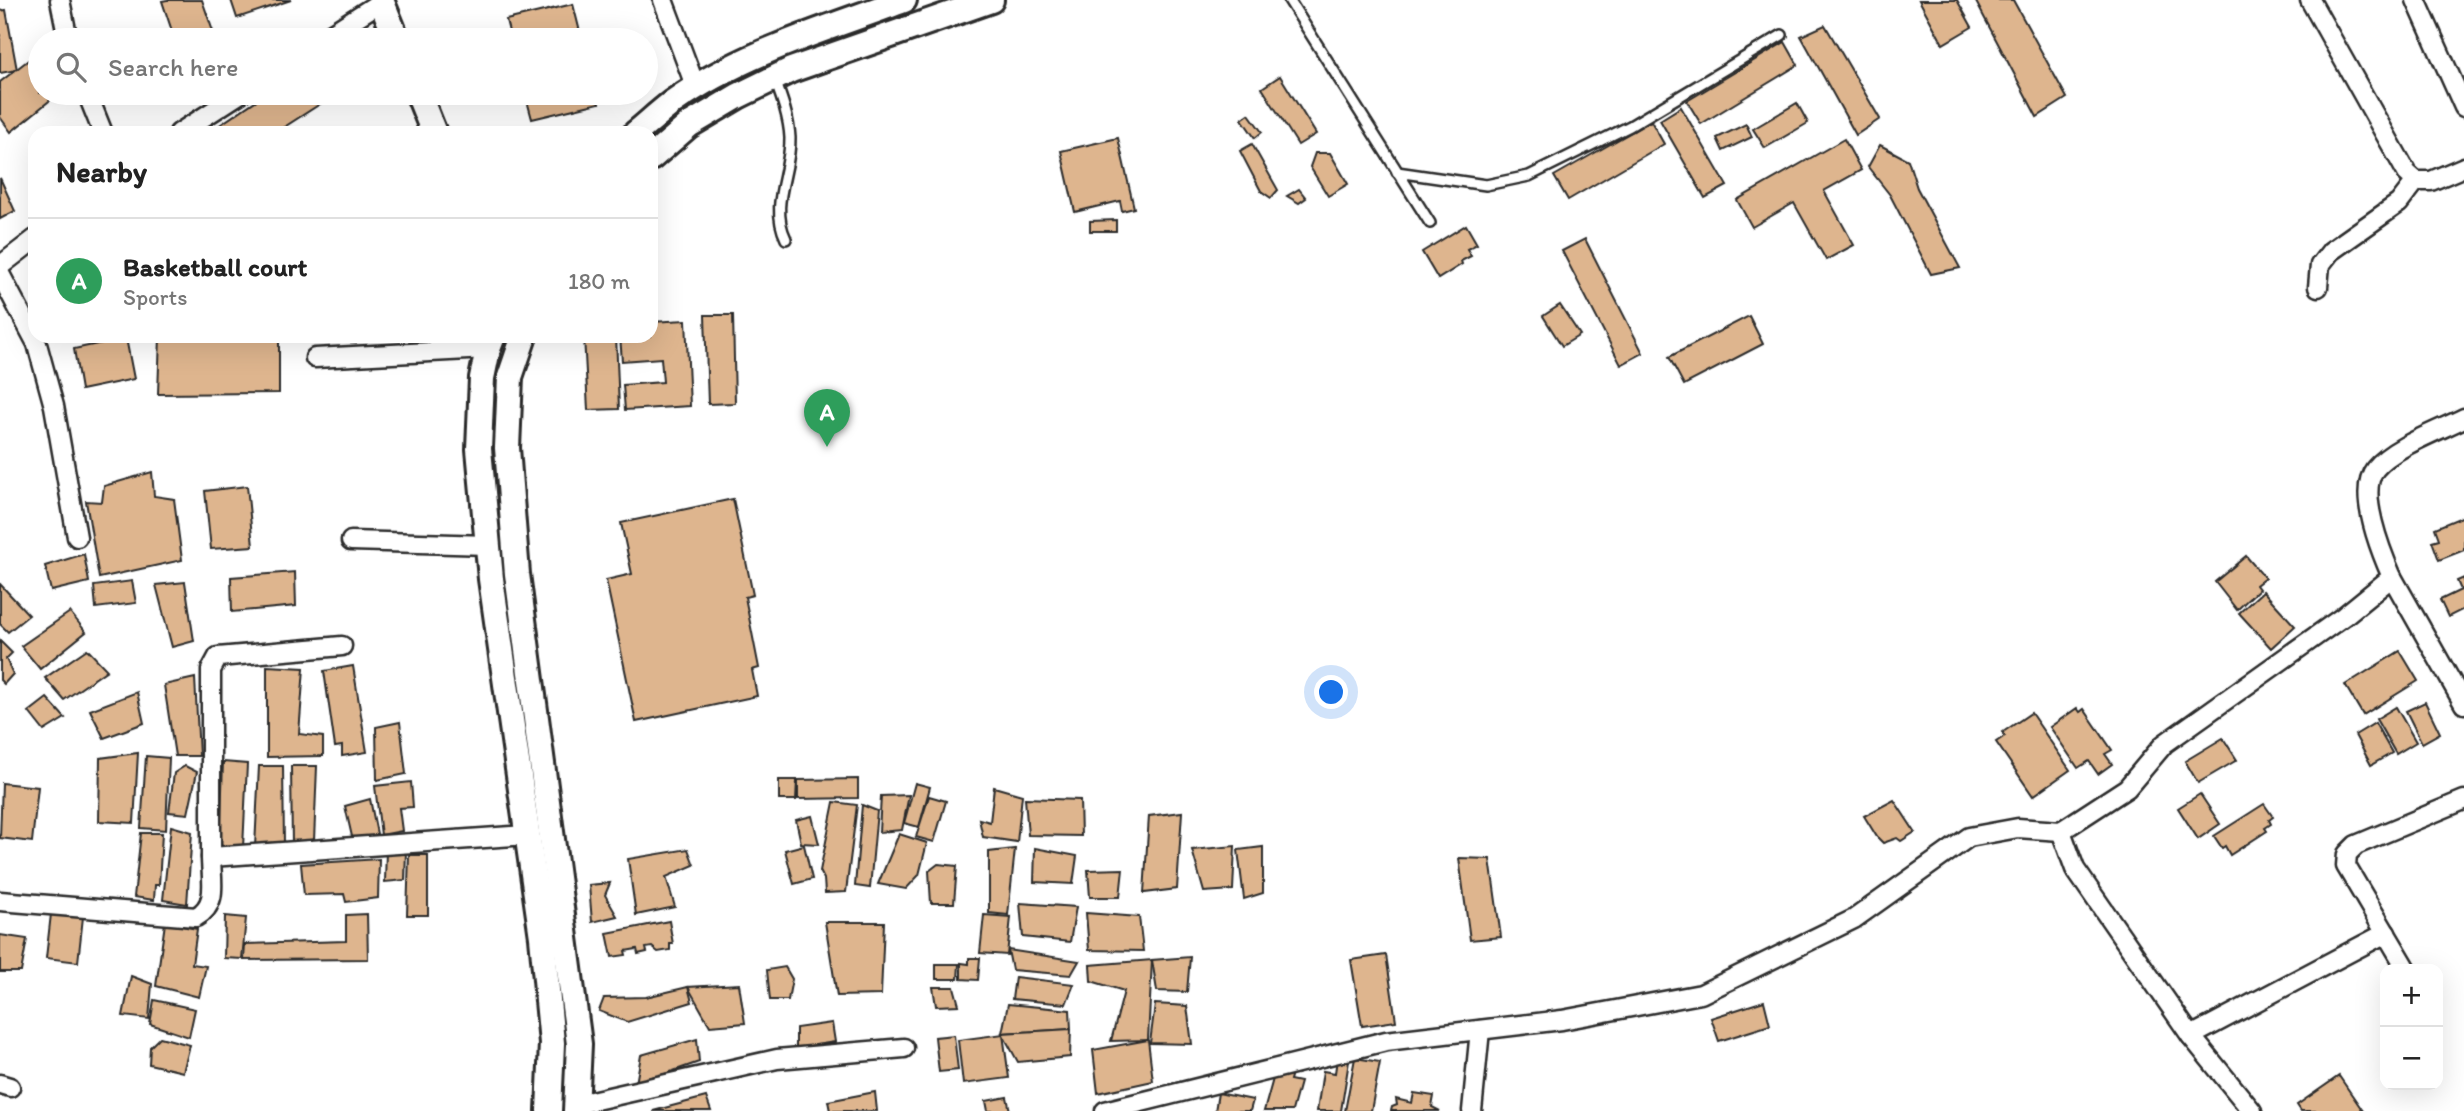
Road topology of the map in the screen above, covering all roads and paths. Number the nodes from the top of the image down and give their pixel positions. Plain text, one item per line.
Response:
1 (60, 0) edge
2 (382, 0) edge
3 (663, 0) edge
4 (904, 0) edge
5 (991, 0) edge
6 (1289, 0) edge
7 (2310, 0) edge
8 (2416, 0) edge
9 (66, 28) edge
10 (339, 28) edge
11 (392, 28) edge
12 (1782, 35) dead end
13 (774, 78) junction
14 (696, 88) junction
15 (92, 105) edge
16 (222, 105) edge
17 (422, 105) edge
18 (2464, 107) edge
19 (100, 126) edge
20 (190, 126) edge
21 (430, 126) edge
22 (645, 126) edge
23 (658, 152) edge
24 (2464, 167) edge
25 (1397, 172) junction
26 (2416, 181) junction
27 (1430, 223) dead end
28 (786, 239) dead end
29 (28, 244) edge
30 (0, 266) edge
31 (0, 274) edge
32 (2318, 287) dead end
33 (28, 327) edge
34 (36, 343) edge
35 (490, 343) edge
36 (522, 343) edge
37 (315, 358) dead end
38 (2464, 418) edge
39 (77, 537) dead end
40 (351, 541) dead end
41 (488, 545) junction
42 (2392, 577) junction
43 (342, 646) dead end
44 (2464, 704) edge
45 (2464, 800) edge
46 (2062, 831) junction
47 (527, 835) junction
48 (211, 857) junction
49 (0, 901) edge
50 (2386, 933) junction
51 (2404, 964) edge
52 (1480, 1030) junction
53 (2191, 1037) junction
54 (904, 1048) dead end
55 (577, 1107) edge
56 (550, 1111) edge
57 (1105, 1111) edge
58 (1472, 1111) edge
59 (2252, 1111) edge

1 - 9 street
2 - 10 street
2 - 11 main road
3 - 14 street
4 - 14 main road
5 - 13 main road
6 - 25 lane
7 - 26 street
8 - 18 street
12 - 25 lane
13 - 23 main road
13 - 28 lane
14 - 22 main road
15 - 19 street
16 - 20 street
17 - 21 main road
24 - 26 street
25 - 27 lane
26 - 32 street
29 - 30 street
31 - 33 street
34 - 39 street
35 - 37 street
35 - 41 main road
36 - 55 main road
38 - 42 street
40 - 41 street
41 - 47 main road
42 - 44 street
42 - 46 street
43 - 48 street
45 - 50 street
46 - 52 street
46 - 53 street
47 - 48 street
47 - 56 main road
48 - 49 street
50 - 51 street
50 - 53 street
52 - 57 street
52 - 58 street
53 - 59 street
54 - 55 street

